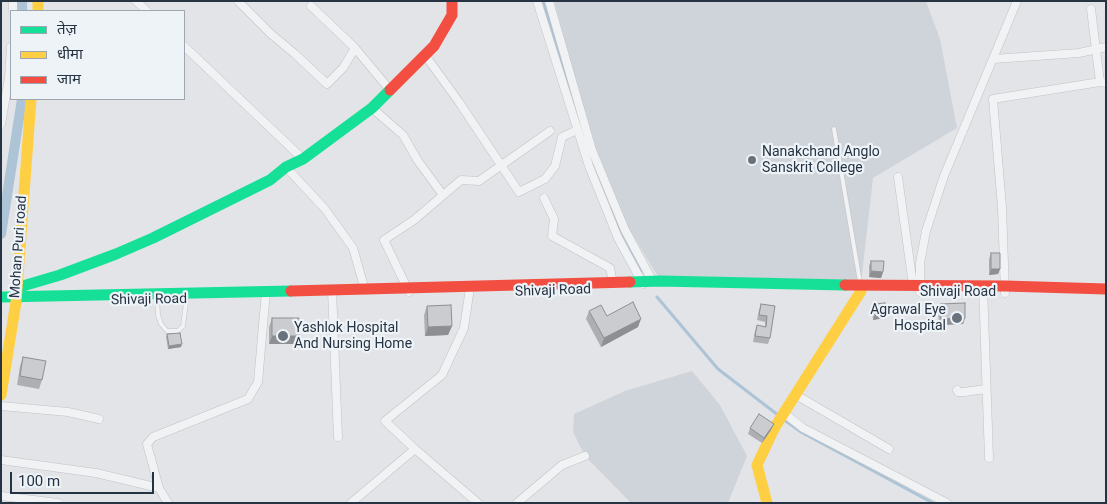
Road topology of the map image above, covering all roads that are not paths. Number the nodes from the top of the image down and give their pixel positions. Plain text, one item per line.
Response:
1 (136, 1) edge
2 (238, 1) edge
3 (452, 1) edge
4 (536, 1) edge
5 (549, 1) edge
6 (1018, 1) edge
7 (311, 6) dead end
8 (1091, 9) dead end
9 (146, 10) edge
10 (185, 47) edge
11 (1106, 47) edge
12 (355, 48) junction
13 (1096, 48) junction
14 (425, 56) junction
15 (993, 59) junction
16 (10, 62) edge
17 (1103, 83) edge
18 (390, 90) junction
19 (31, 100) edge
20 (372, 108) junction
21 (1, 124) edge
22 (834, 129) dead end
23 (550, 130) dead end
24 (577, 130) junction
25 (303, 159) junction
26 (502, 165) junction
27 (286, 167) junction
28 (898, 178) dead end
29 (444, 195) junction
30 (544, 198) dead end
31 (613, 283) junction
32 (649, 284) junction
33 (860, 288) junction
34 (917, 288) junction
35 (983, 289) junction
36 (1005, 289) junction
37 (1106, 289) edge
38 (365, 290) junction
39 (1062, 290) junction
40 (470, 291) junction
41 (409, 292) junction
42 (332, 293) junction
43 (1106, 294) edge
44 (16, 295) junction
45 (265, 295) junction
46 (187, 296) junction
47 (157, 297) junction
48 (2, 299) edge
49 (986, 389) junction
50 (957, 390) dead end
51 (1, 395) edge
52 (796, 395) junction
53 (1, 406) edge
54 (783, 414) junction
55 (99, 419) dead end
56 (338, 437) dead end
57 (415, 449) junction
58 (888, 449) dead end
59 (585, 456) dead end
60 (989, 458) dead end
61 (1, 460) edge
62 (160, 488) junction
63 (1, 496) edge
64 (58, 503) edge
65 (168, 503) edge
66 (351, 503) edge
67 (478, 503) edge
68 (518, 503) edge
69 (767, 503) edge
70 (947, 503) edge

1 - 9 street
2 - 12 street
3 - 14 main road
4 - 24 street
5 - 32 street
6 - 15 street
7 - 12 street
8 - 13 street
10 - 25 street
11 - 13 street
12 - 18 street
13 - 15 street
13 - 17 street
14 - 18 main road
14 - 26 street
15 - 34 street
16 - 21 street
17 - 36 street
18 - 20 main road
19 - 44 main road, Mohan Puri road
20 - 25 main road
20 - 29 street
22 - 33 lane
23 - 26 street
24 - 26 street
24 - 32 street
25 - 27 main road
26 - 29 street
27 - 38 street
27 - 44 main road
28 - 34 street
29 - 41 street
30 - 31 street
31 - 32 main road
31 - 40 main road
32 - 33 main road, Shivaji Road
32 - 40 main road, Shivaji Road
33 - 34 main road, Shivaji Road
33 - 52 main road
34 - 35 main road, Shivaji Road
35 - 36 main road, Shivaji Road
35 - 49 street
36 - 39 main road, Shivaji Road
37 - 39 main road
38 - 41 main road
38 - 42 main road
39 - 43 main road, Shivaji Road
40 - 41 main road, Shivaji Road
40 - 57 street
41 - 42 main road, Shivaji Road
42 - 45 main road, Shivaji Road
42 - 56 street
44 - 47 main road, Shivaji Road
44 - 48 main road, Shivaji Road
44 - 51 main road, Mohan Puri road
45 - 46 main road, Shivaji Road
45 - 62 street
46 - 47 main road, Shivaji Road
46 - 47 lane
49 - 50 street
49 - 60 street
52 - 54 main road
52 - 58 street
53 - 55 street
54 - 69 main road
54 - 70 street
57 - 66 street
57 - 67 street
59 - 68 street
61 - 62 street
62 - 65 street
63 - 64 street

